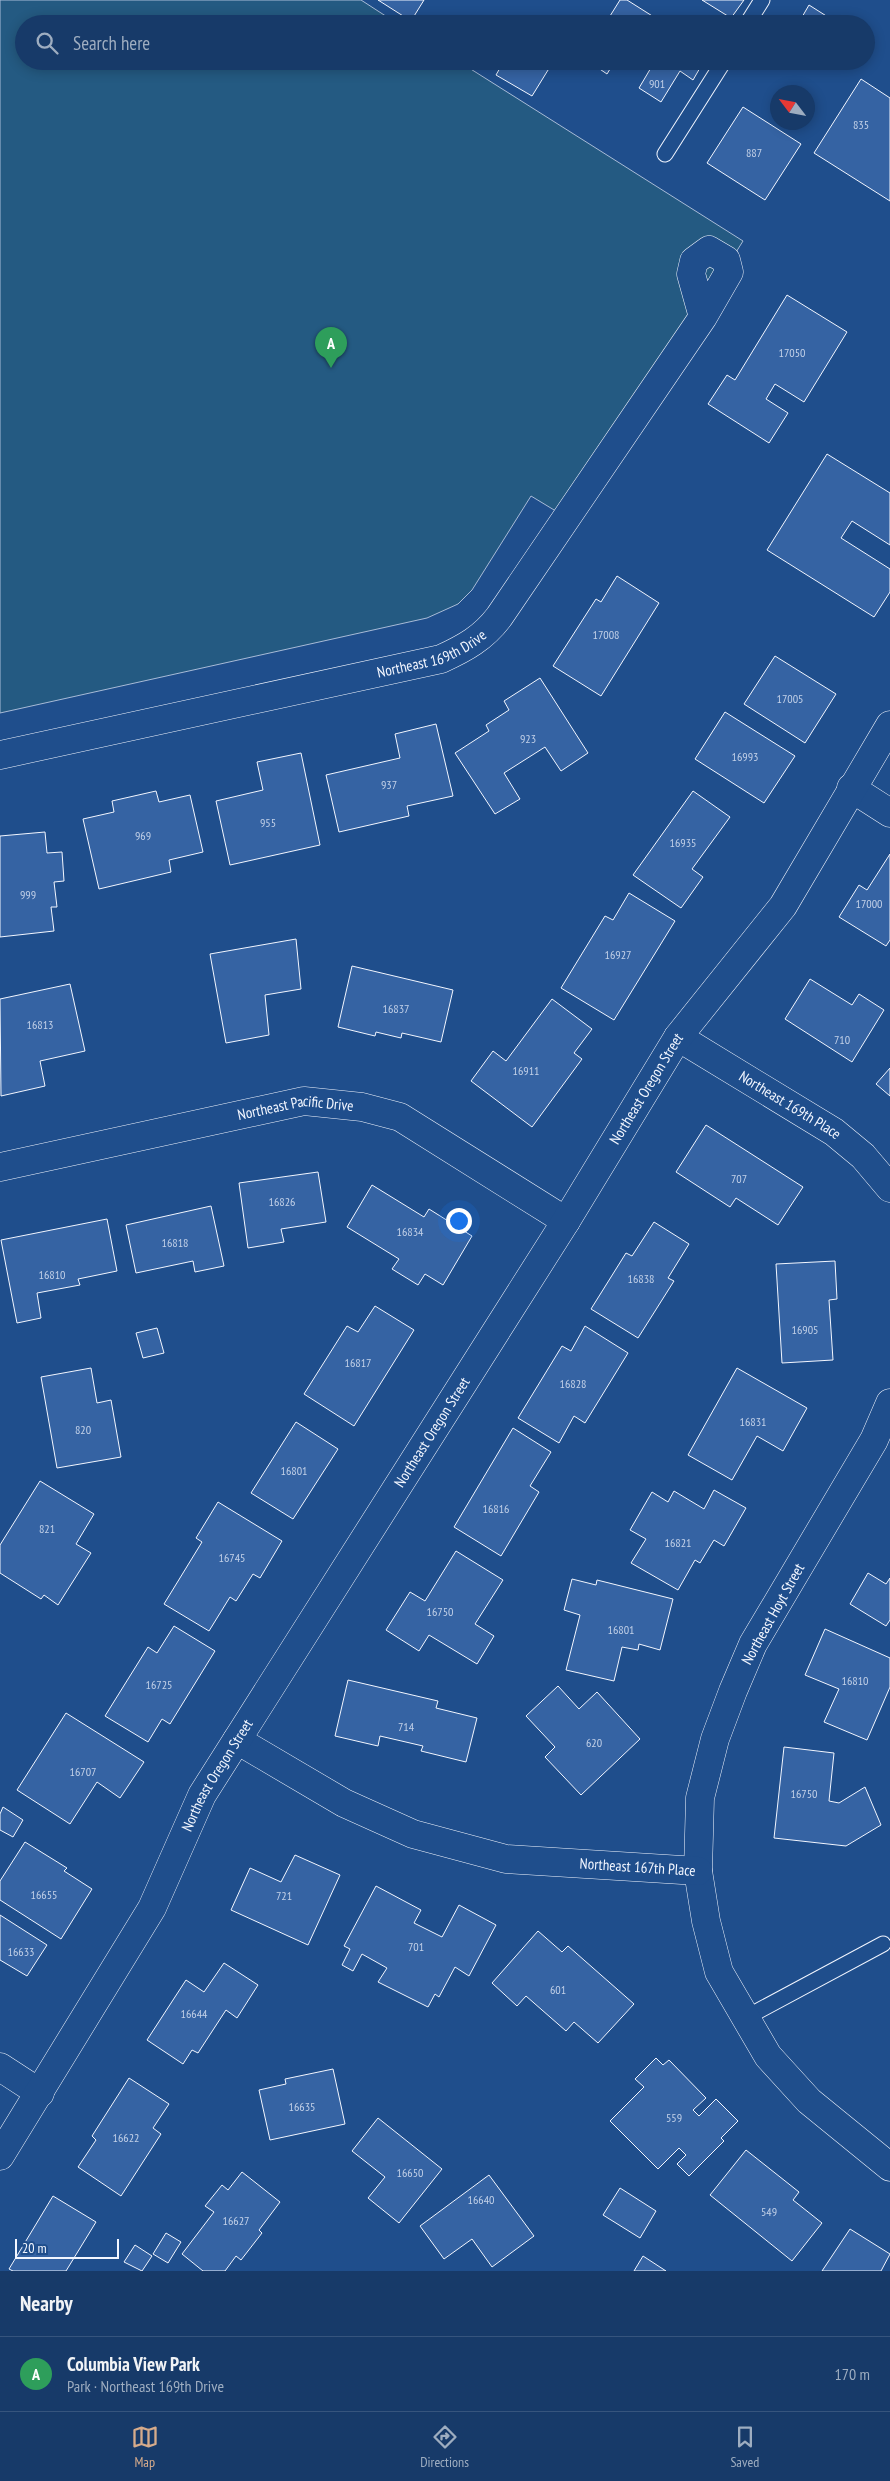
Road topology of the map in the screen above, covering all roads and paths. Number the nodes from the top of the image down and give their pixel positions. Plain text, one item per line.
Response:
1 (762, 0) edge
2 (753, 15) edge
3 (718, 70) edge
4 (666, 154) dead end
5 (703, 317) dead end
6 (890, 725) edge
7 (0, 755) edge
8 (851, 788) junction
9 (890, 813) edge
10 (678, 1037) junction
11 (0, 1167) edge
12 (890, 1188) edge
13 (566, 1221) junction
14 (890, 1403) edge
15 (237, 1740) junction
16 (698, 1872) junction
17 (882, 1944) dead end
18 (747, 2016) junction
19 (0, 2067) edge
20 (40, 2093) junction
21 (0, 2156) edge
22 (890, 2167) edge

1 - 2 lane
3 - 4 lane
5 - 7 street, Northeast 169th Drive
6 - 8 street, Northeast Oregon Street
8 - 9 street
8 - 10 street, Northeast Oregon Street
10 - 12 street, Northeast 169th Place
10 - 13 street, Northeast Oregon Street
11 - 13 street, Northeast Pacific Drive
13 - 15 street, Northeast Oregon Street
14 - 16 street, Northeast Hoyt Street
15 - 16 street, Northeast 167th Place
15 - 20 street, Northeast Oregon Street
16 - 18 street, Northeast 167th Place
17 - 18 lane
18 - 22 street, Northeast 167th Place
19 - 20 street
20 - 21 street, Northeast Oregon Street

